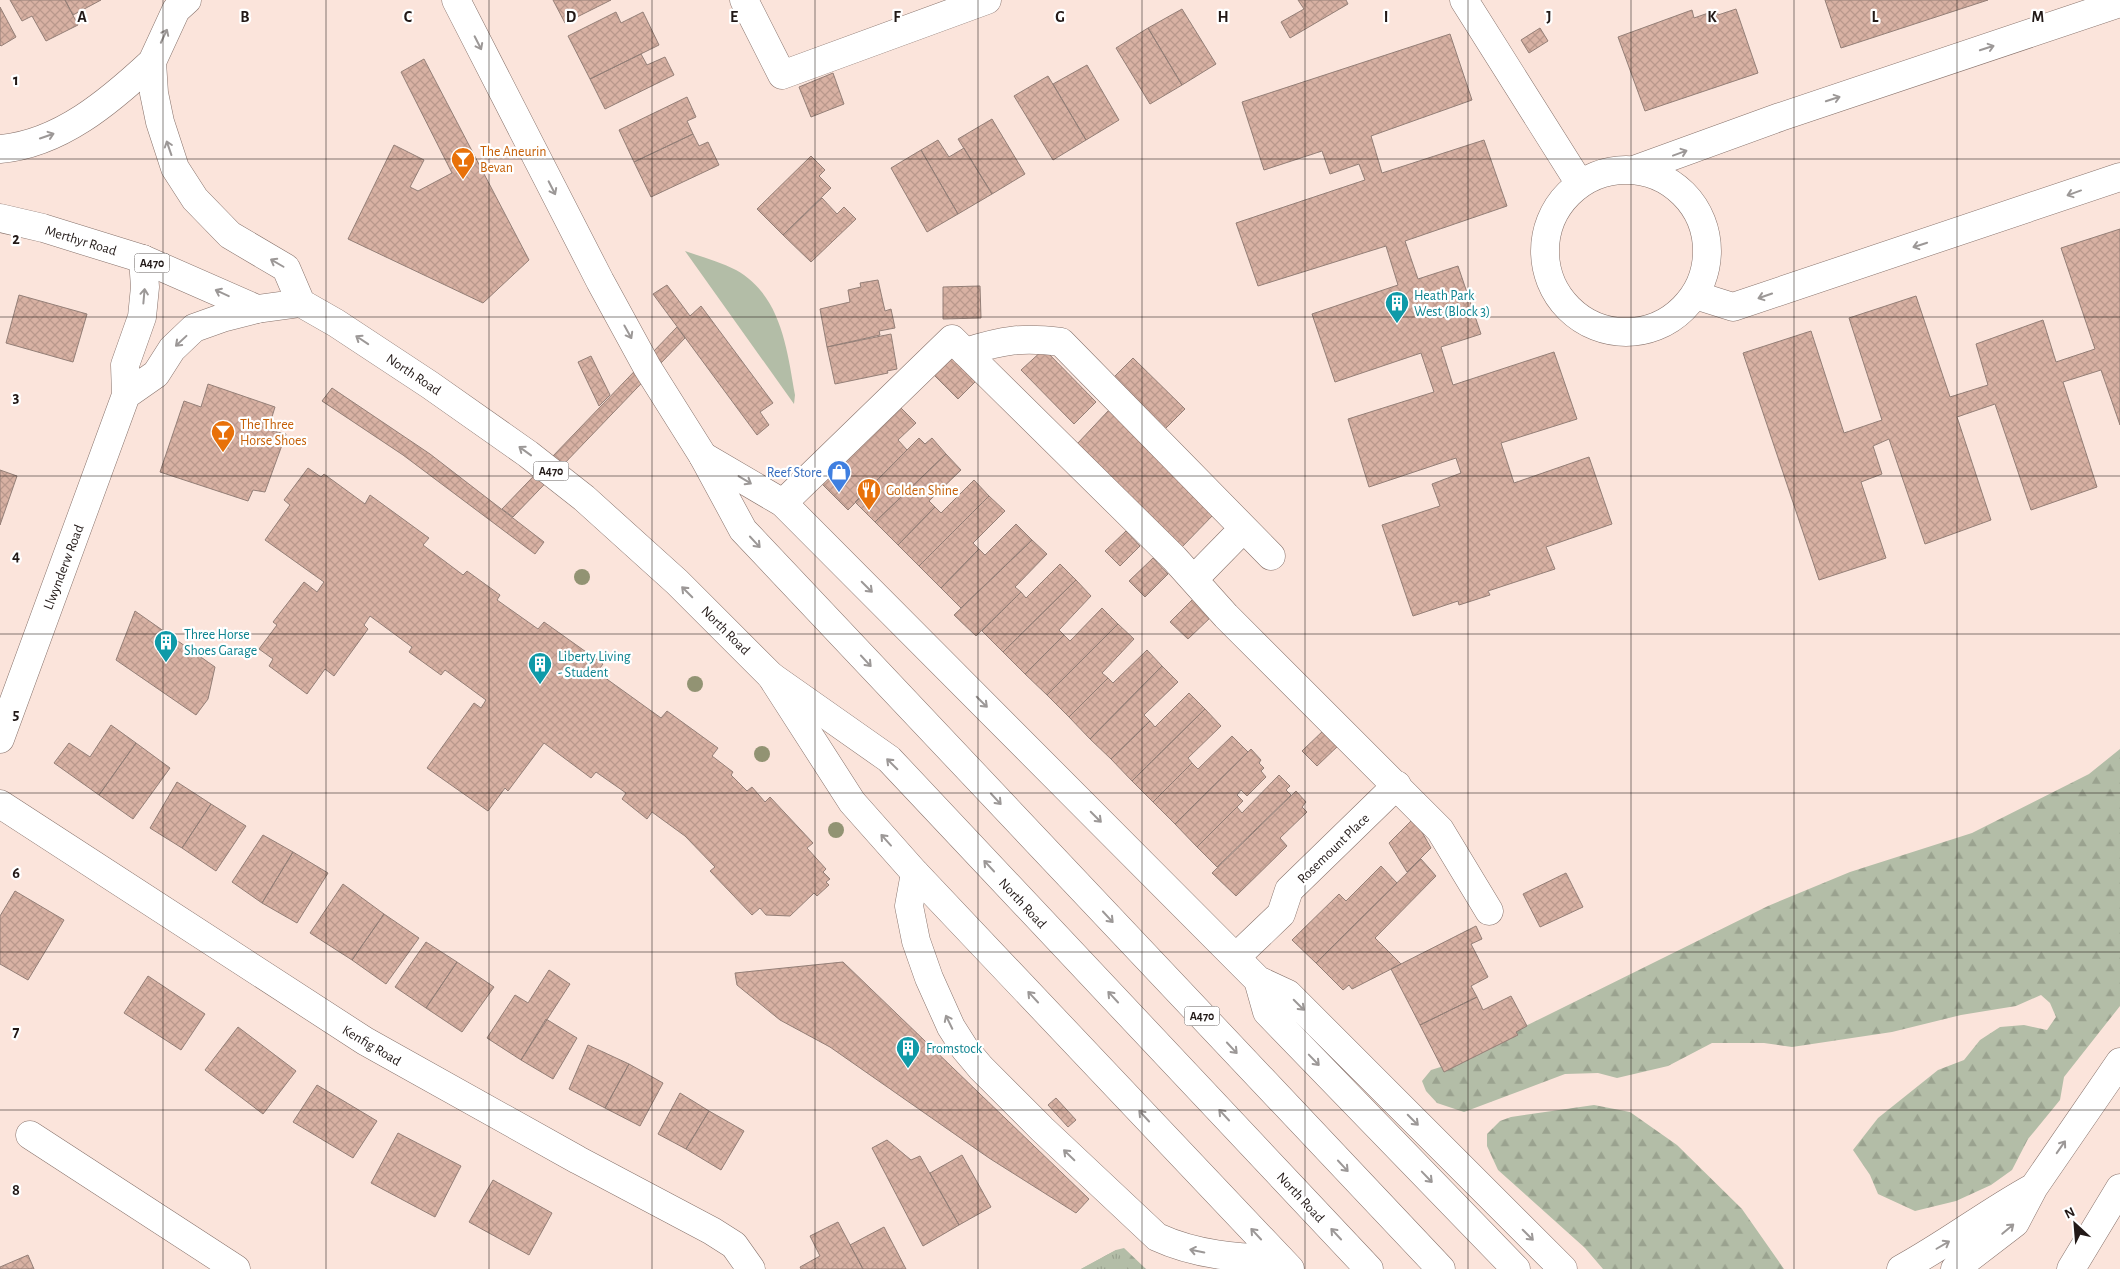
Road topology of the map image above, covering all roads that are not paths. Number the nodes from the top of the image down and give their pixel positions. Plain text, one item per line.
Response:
1 (456, 0) edge
2 (744, 0) edge
3 (986, 0) edge
4 (181, 3) edge
5 (1474, 3) edge
6 (2120, 3) edge
7 (152, 62) junction
8 (0, 148) edge
9 (1634, 170) junction
10 (2120, 177) edge
11 (1580, 184) junction
12 (0, 218) edge
13 (143, 259) junction
14 (1695, 295) junction
15 (301, 303) junction
16 (257, 309) junction
17 (965, 352) junction
18 (126, 395) junction
19 (703, 456) junction
20 (783, 503) junction
21 (1243, 529) junction
22 (1271, 556) dead end
23 (1194, 579) junction
24 (771, 676) junction
25 (0, 739) edge
26 (1397, 786) junction
27 (0, 804) edge
28 (915, 873) junction
29 (1489, 911) dead end
30 (1236, 957) junction
31 (1258, 980) junction
32 (2120, 1062) edge
33 (30, 1135) dead end
34 (2034, 1187) junction
35 (2120, 1188) edge
36 (1285, 1264) edge
37 (236, 1269) edge
38 (752, 1269) edge
39 (1369, 1269) edge
40 (1441, 1269) edge
41 (1516, 1269) edge
42 (1563, 1269) edge
43 (1901, 1269) edge
44 (1956, 1269) edge
45 (2071, 1269) edge

1 -> 19 main road, A470
2 - 3 main road
7 -> 4 main road
5 - 11 main road
9 -> 6 main road
8 -> 7 main road
15 -> 7 main road
9 - 11 main road
9 - 14 main road
10 -> 14 main road
11 - 14 main road
12 - 13 main road, Merthyr Road / A470
16 -> 13 main road, Merthyr Road / A470
18 -> 13 main road, Llwynderw Road
15 - 16 main road
24 -> 15 main road, North Road / A470
16 -> 18 main road
17 - 20 main road
17 - 21 main road
17 - 23 main road
18 - 25 main road, Llwynderw Road
19 -> 20 main road
19 -> 40 main road, A470
20 -> 30 main road
21 - 22 main road
21 - 23 main road
23 - 26 main road
28 -> 24 main road
39 -> 24 main road, North Road / A470
26 - 29 main road
26 - 30 main road, Rosemount Place
27 - 38 main road, Kenfig Road
36 -> 28 main road
36 -> 28 main road
30 - 31 main road
31 -> 41 main road
31 -> 42 main road
34 -> 32 main road
33 - 37 main road
43 -> 34 main road
44 -> 34 main road
35 - 45 main road

